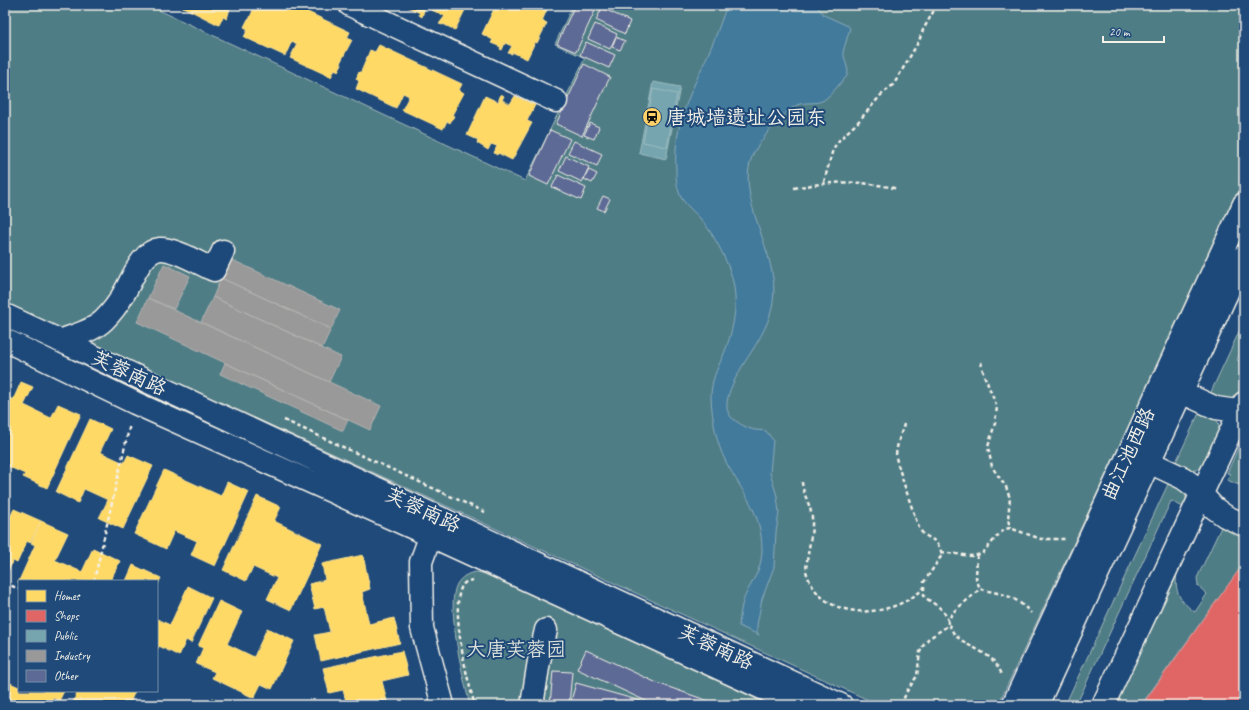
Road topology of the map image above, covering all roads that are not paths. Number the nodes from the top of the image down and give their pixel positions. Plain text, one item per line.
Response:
1 (350, 5) edge
2 (384, 12) edge
3 (556, 101) dead end
4 (1244, 204) edge
5 (223, 251) dead end
6 (1244, 256) edge
7 (5, 315) edge
8 (5, 340) edge
9 (60, 341) junction
10 (1182, 392) junction
11 (1243, 409) edge
12 (1149, 462) junction
13 (1201, 494) junction
14 (1244, 525) edge
15 (434, 526) junction
16 (546, 630) dead end
17 (443, 705) edge
18 (532, 705) edge
19 (799, 705) edge
20 (840, 705) edge
21 (1013, 705) edge
22 (1037, 705) edge
23 (1103, 705) edge

1 - 2 main road
2 - 3 main road
4 - 21 main road, 曲江池西路
5 - 9 main road
6 - 10 main road, 曲江池西路
7 - 9 main road, 芙蓉南路
8 - 15 main road, 芙蓉南路
9 - 15 main road, 芙蓉南路
10 - 11 main road
10 - 12 main road, 曲江池西路
11 - 13 main road
12 - 13 main road
12 - 22 main road, 曲江池西路
13 - 14 main road
13 - 23 main road
15 - 17 main road
15 - 19 main road, 芙蓉南路
15 - 20 main road, 芙蓉南路
16 - 18 main road

